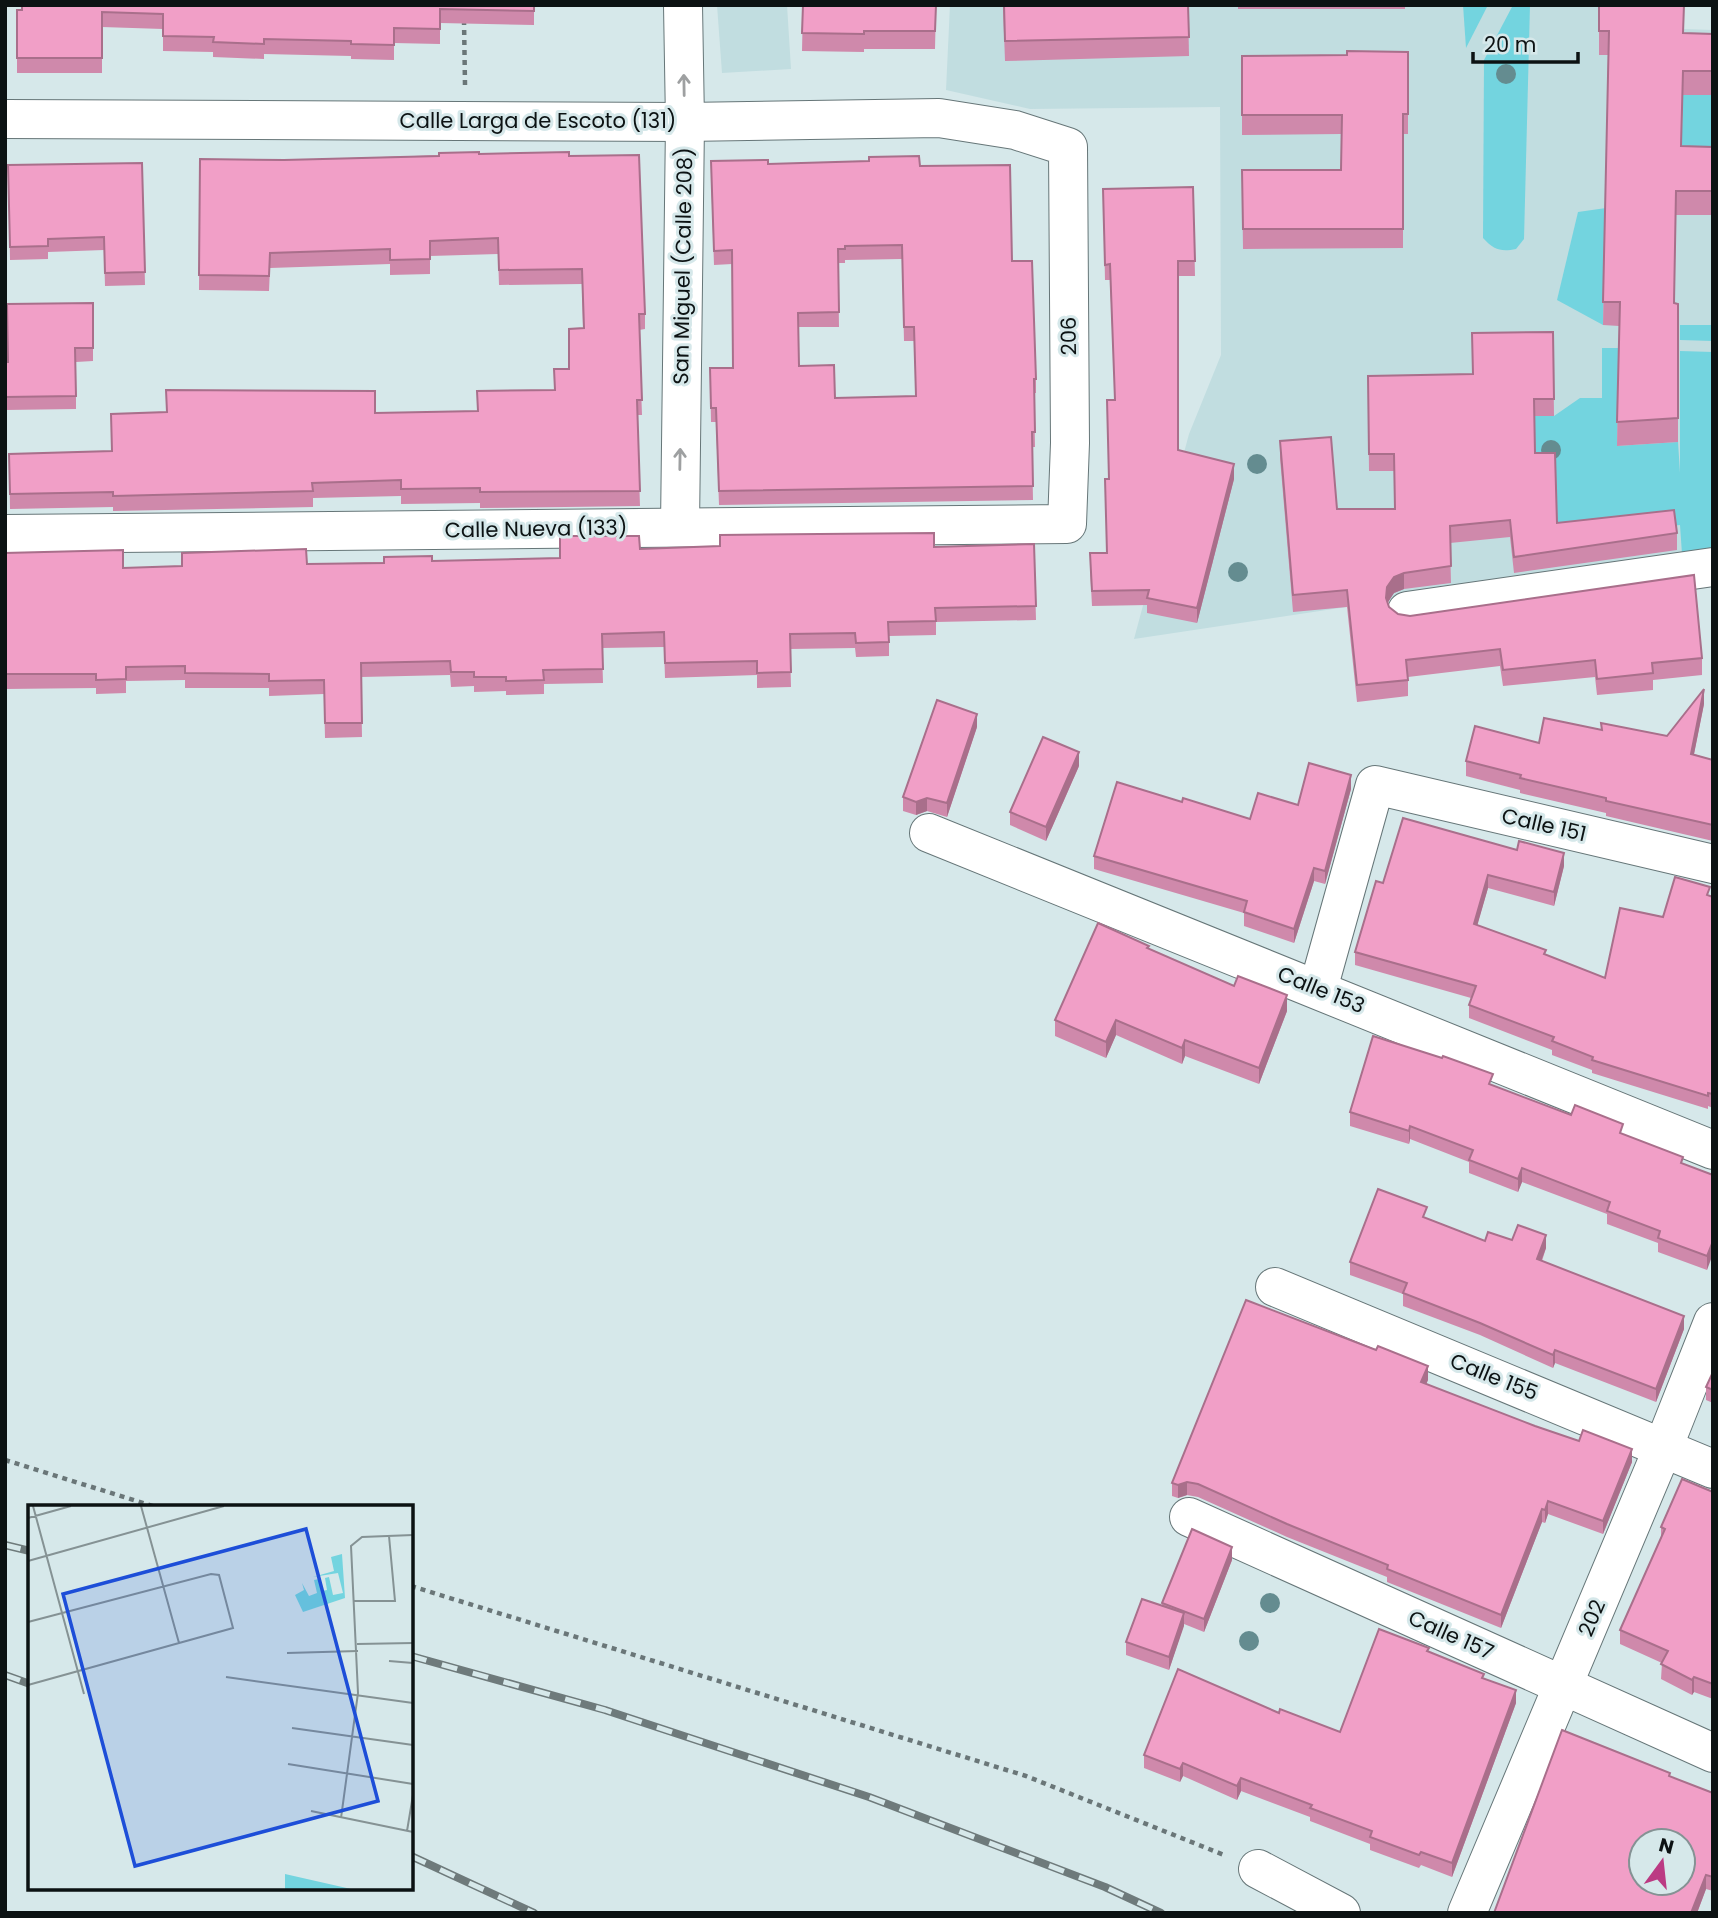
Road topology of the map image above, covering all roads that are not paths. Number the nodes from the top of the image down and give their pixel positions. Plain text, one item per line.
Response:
1 (683, 5) edge
2 (5, 119) edge
3 (685, 122) junction
4 (1068, 147) joint
5 (1067, 524) joint
6 (680, 527) junction
7 (5, 534) edge
8 (1713, 567) edge
9 (1407, 611) dead end
10 (929, 833) dead end
11 (1713, 864) edge
12 (1318, 989) junction
13 (1713, 1150) edge
14 (1275, 1287) dead end
15 (1713, 1322) edge
16 (1663, 1448) junction
17 (1713, 1469) edge
18 (1189, 1517) dead end
19 (1564, 1686) junction
20 (1713, 1753) edge
21 (1258, 1869) road end
22 (1341, 1913) edge
23 (1467, 1913) edge

3 -> 1 street, San Miguel (Calle 208)
2 - 3 street, Calle Larga de Escoto (131)
3 - 4 street, Calle Larga de Escoto (131)
6 -> 3 street, San Miguel (Calle 208)
4 - 5 street, 206
5 - 6 street, Calle Nueva (133)
6 - 7 street, Calle Nueva (133)
8 - 9 street
10 - 12 street, Calle 153
11 - 12 street, Calle 151
12 - 13 street, Calle 153
14 - 16 street, Calle 155
15 - 16 street, 202
16 - 17 street, Calle 155
16 - 19 street, 202
18 - 19 street, Calle 157
19 - 20 street, Calle 157
19 - 23 street, 202
21 - 22 street

